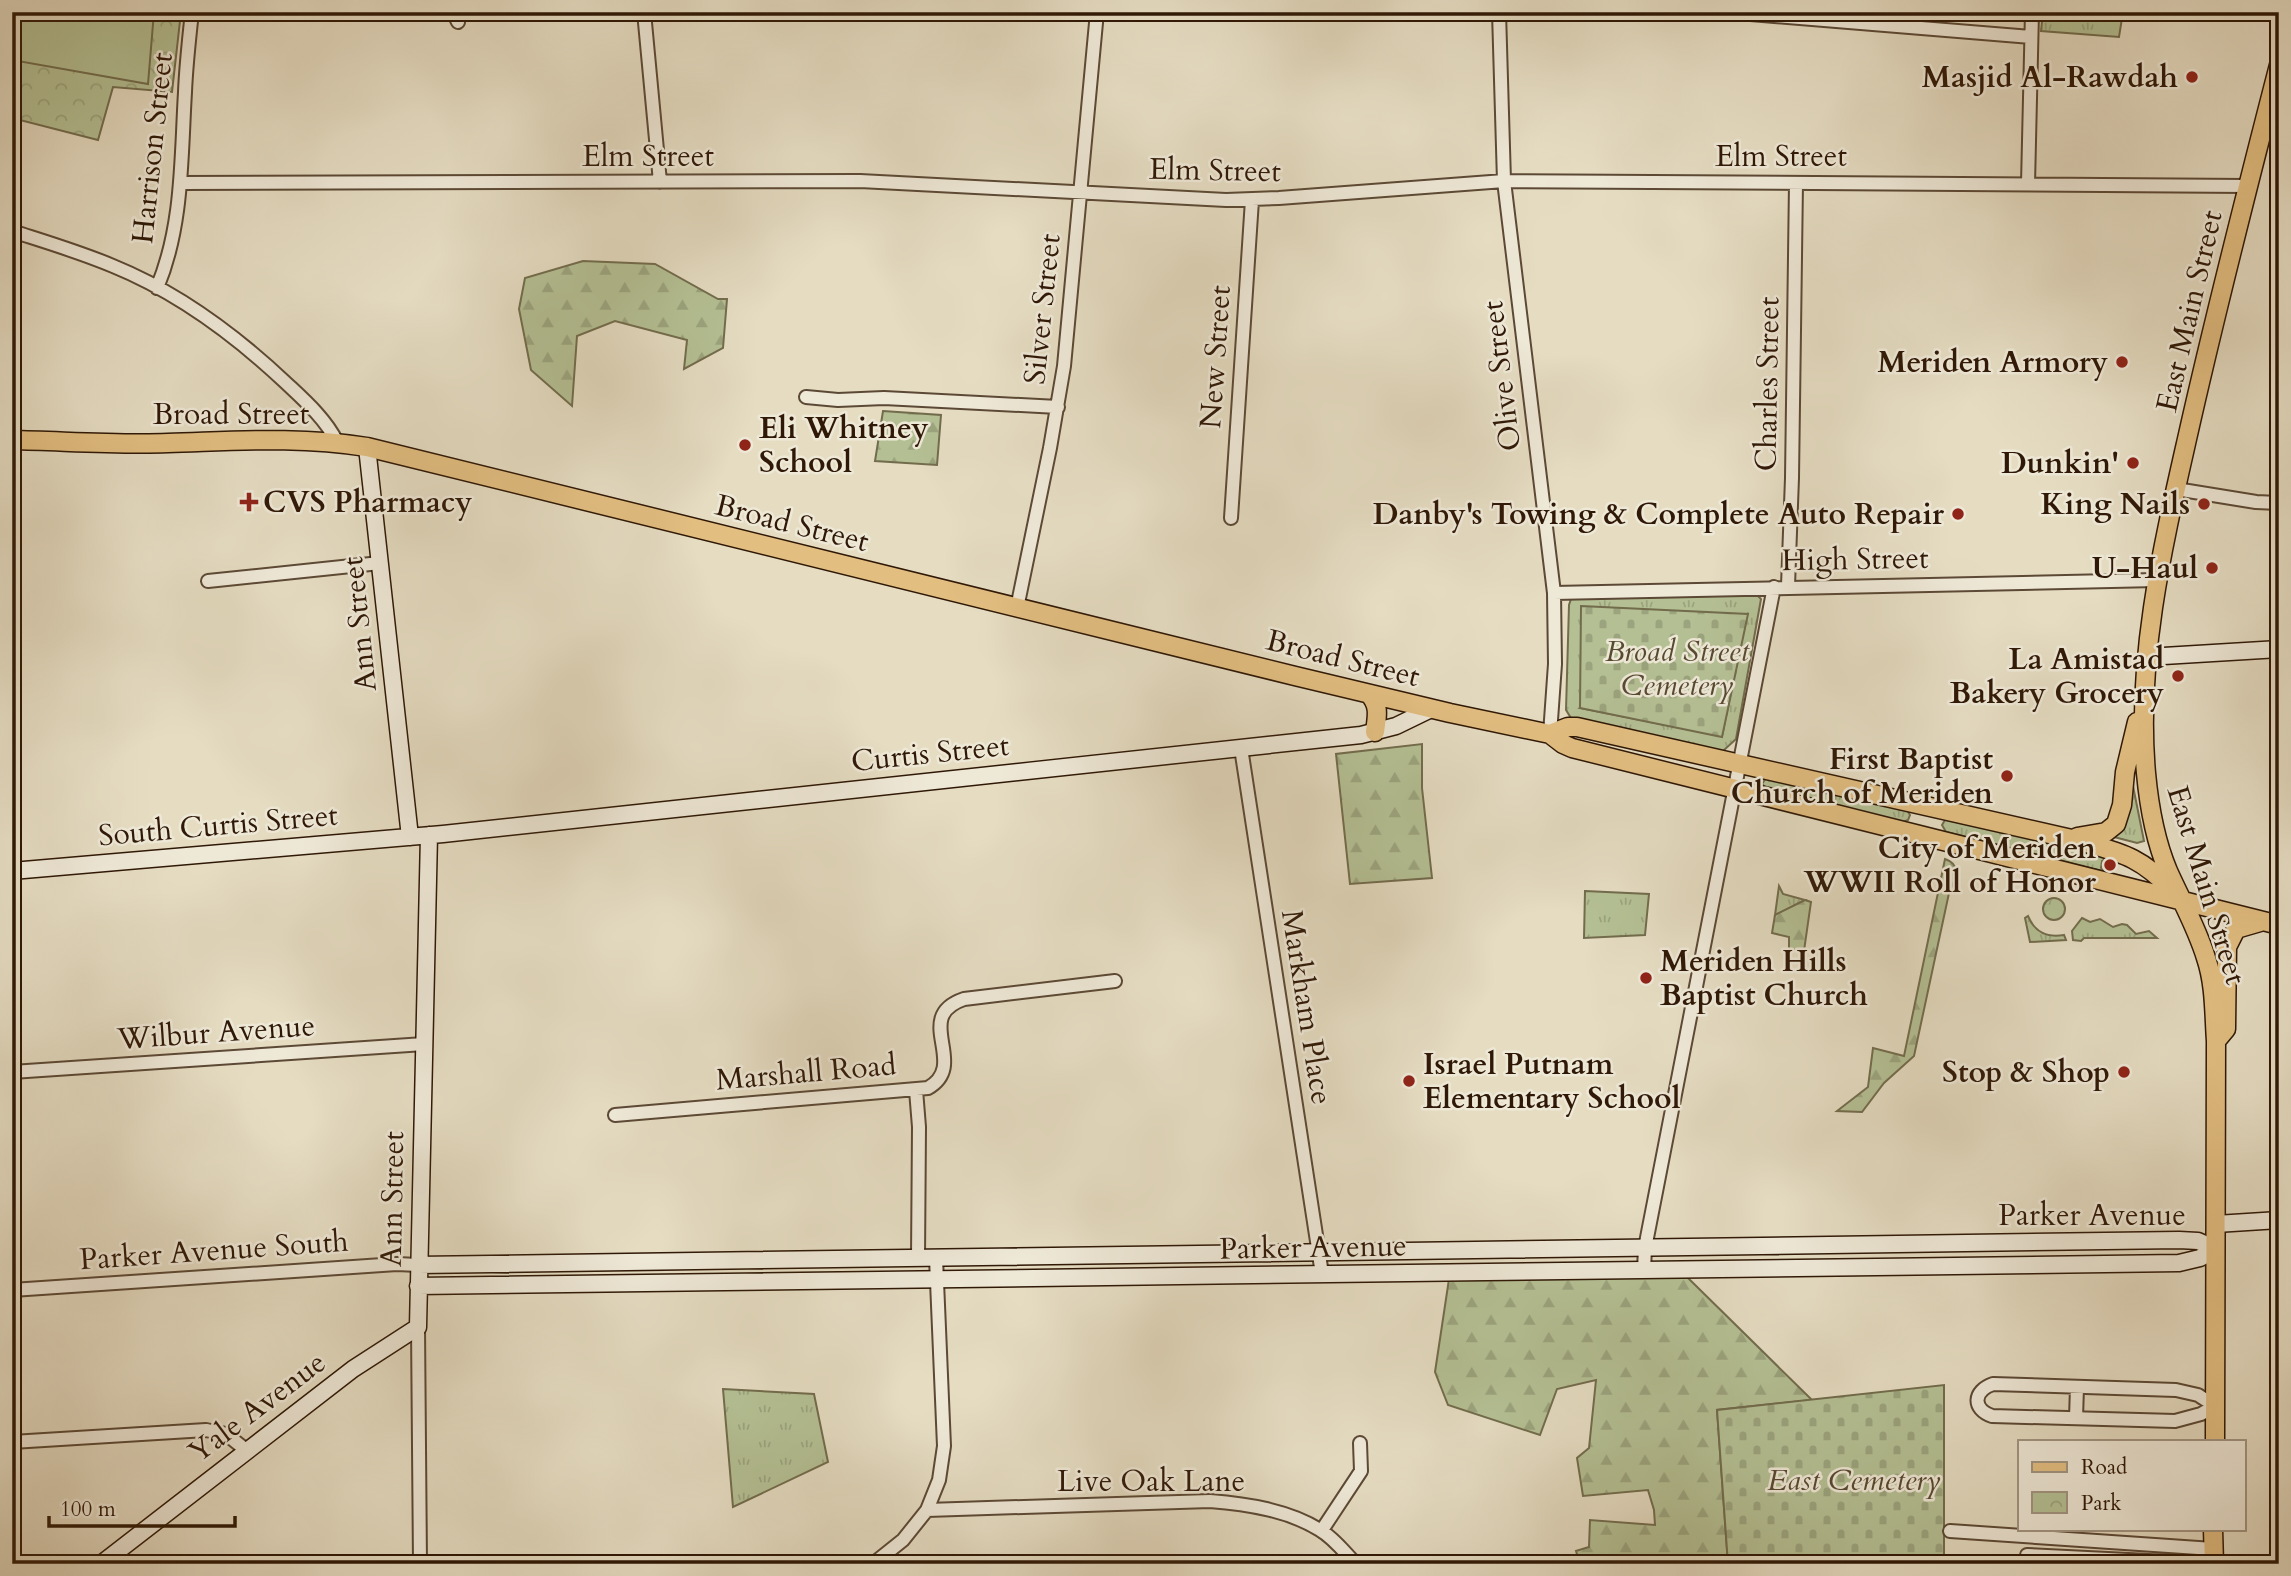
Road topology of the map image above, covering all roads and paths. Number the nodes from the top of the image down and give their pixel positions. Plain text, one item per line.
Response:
1 (192, 12) edge
2 (644, 12) edge
3 (1097, 12) edge
4 (1499, 12) edge
5 (1726, 12) edge
6 (2032, 12) edge
7 (2031, 37) junction
8 (2279, 65) edge
9 (1504, 181) junction
10 (660, 182) junction
11 (181, 183) junction
12 (1796, 183) junction
13 (2028, 184) junction
14 (2248, 186) junction
15 (1081, 192) junction
16 (1252, 200) junction
17 (12, 231) edge
18 (157, 288) junction
19 (806, 397) dead end
20 (1058, 407) junction
21 (12, 440) edge
22 (337, 442) junction
23 (367, 447) junction
24 (2176, 489) junction
25 (2279, 503) edge
26 (1231, 518) dead end
27 (380, 563) junction
28 (2157, 580) junction
29 (208, 581) dead end
30 (1788, 586) junction
31 (1774, 587) junction
32 (1554, 593) junction
33 (1017, 608) junction
34 (2279, 649) edge
35 (2147, 657) junction
36 (2144, 690) junction
37 (1368, 694) junction
38 (1431, 709) junction
39 (1375, 733) junction
40 (1550, 734) junction
41 (1241, 748) junction
42 (1740, 763) junction
43 (1735, 789) junction
44 (1930, 807) junction
45 (429, 835) junction
46 (1923, 836) junction
47 (410, 837) junction
48 (2067, 838) junction
49 (12, 871) edge
50 (2181, 900) junction
51 (2272, 923) edge
52 (1115, 981) dead end
53 (2216, 1041) junction
54 (424, 1044) junction
55 (12, 1072) edge
56 (916, 1090) junction
57 (615, 1115) dead end
58 (2279, 1220) edge
59 (2216, 1224) junction
60 (1857, 1245) junction
61 (1645, 1248) junction
62 (2216, 1249) junction
63 (1497, 1250) junction
64 (1318, 1253) junction
65 (1129, 1255) junction
66 (918, 1258) junction
67 (936, 1258) junction
68 (767, 1260) junction
69 (601, 1262) junction
70 (418, 1265) junction
71 (1858, 1267) junction
72 (1644, 1270) junction
73 (1497, 1272) junction
74 (1322, 1275) junction
75 (1129, 1277) junction
76 (937, 1280) junction
77 (767, 1282) junction
78 (602, 1284) junction
79 (418, 1286) junction
80 (12, 1290) edge
81 (418, 1327) junction
82 (2077, 1387) junction
83 (2215, 1406) junction
84 (2076, 1418) junction
85 (2215, 1440) edge
86 (12, 1442) edge
87 (1360, 1443) dead end
88 (246, 1450) junction
89 (927, 1510) junction
90 (1322, 1530) junction
91 (2213, 1530) edge
92 (1950, 1531) dead end
93 (2068, 1539) junction
94 (2028, 1555) dead end
95 (2068, 1557) junction
96 (2212, 1559) edge
97 (102, 1564) edge
98 (420, 1564) edge
99 (873, 1564) edge
100 (1356, 1564) edge

1 - 11 street, Harrison Street
2 - 10 street
3 - 15 street, Silver Street
4 - 9 street, Olive Street
5 - 7 street
6 - 7 street
7 - 13 street
8 - 14 main road, East Main Street
9 - 12 street, Elm Street
9 - 16 street, Elm Street
9 - 32 street, Olive Street
10 - 11 street, Elm Street
10 - 15 street, Elm Street
11 - 18 street, Harrison Street
12 - 13 street, Elm Street
12 - 30 street, Charles Street
13 - 14 street, Elm Street
14 - 24 main road, East Main Street
15 - 16 street, Elm Street
15 - 20 street, Silver Street
16 - 26 street, New Street
17 - 18 street
18 - 22 street
19 - 20 street
20 - 33 street, Silver Street
21 - 22 main road, Broad Street
22 - 23 main road, Broad Street
23 - 27 street, Ann Street
23 - 33 main road, Broad Street
24 - 25 street
24 - 28 main road, East Main Street
27 - 29 street
27 - 47 street, Ann Street
28 - 30 street, High Street
28 - 35 main road, East Main Street
30 - 31 street, High Street
31 - 32 street, High Street
31 - 42 street
32 - 40 street, Olive Street
33 - 37 main road, Broad Street
34 - 35 street
35 - 36 main road, East Main Street
36 - 48 main road
36 - 50 main road, East Main Street
37 - 38 main road, Broad Street
37 - 39 main road
38 - 39 street, Curtis Street
38 - 40 main road, Broad Street
39 - 41 street, Curtis Street
40 - 42 main road, Broad Street
40 - 43 main road, Broad Street
41 - 45 street, Curtis Street
41 - 64 street, Markham Place
42 - 43 street
42 - 44 main road, Broad Street
43 - 46 main road, Broad Street
43 - 61 street
44 - 46 main road
44 - 48 main road, Broad Street
45 - 47 street, South Curtis Street
45 - 54 street, Ann Street
46 - 50 main road, Broad Street
47 - 49 street, South Curtis Street
48 - 50 main road, Broad Street
50 - 51 main road, Broad Street
50 - 53 main road, East Main Street
51 - 53 main road
52 - 56 street
53 - 59 main road, East Main Street
54 - 55 street, Wilbur Avenue
54 - 70 street, Ann Street
56 - 57 street, Marshall Road
56 - 66 street, Marshall Road
58 - 59 street
59 - 62 main road, East Main Street
60 - 61 street, Parker Avenue
60 - 62 street, Parker Avenue
60 - 71 street
61 - 63 street, Parker Avenue
61 - 72 street
62 - 71 street, Parker Avenue
62 - 83 main road, East Main Street
63 - 64 street, Parker Avenue
63 - 73 street
64 - 65 street, Parker Avenue
64 - 74 street, Markham Place
65 - 67 street, Parker Avenue
65 - 75 street
66 - 67 street, Parker Avenue
66 - 68 street, Parker Avenue
67 - 76 street
68 - 69 street, Parker Avenue
68 - 77 street
69 - 70 street, Parker Avenue
69 - 78 street
70 - 79 street, Ann Street
70 - 80 street, Parker Avenue South
71 - 72 street, Parker Avenue
72 - 73 street, Parker Avenue
73 - 74 street, Parker Avenue
74 - 75 street, Parker Avenue
75 - 76 street, Parker Avenue
76 - 77 street, Parker Avenue
76 - 89 street
77 - 78 street, Parker Avenue
78 - 79 street, Parker Avenue
79 - 81 street, Ann Street
81 - 88 street, Yale Avenue
81 - 98 street, Ann Street
82 - 83 street
82 - 84 street
82 - 84 street
83 - 84 street
83 - 85 main road, East Main Street
86 - 88 street
87 - 90 street
88 - 97 street, Yale Avenue
89 - 90 street, Live Oak Lane
89 - 99 street
90 - 100 street, Live Oak Lane
91 - 96 main road
92 - 93 street
93 - 95 street
93 - 96 street
94 - 95 street
95 - 96 street

